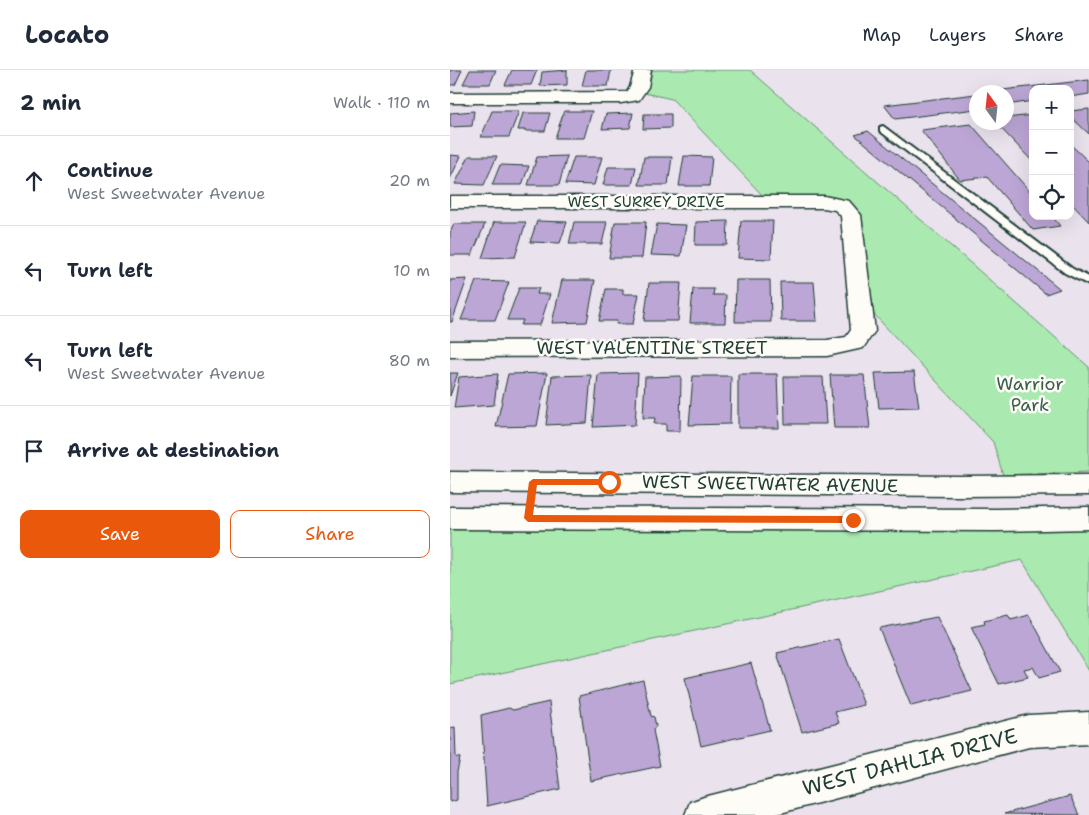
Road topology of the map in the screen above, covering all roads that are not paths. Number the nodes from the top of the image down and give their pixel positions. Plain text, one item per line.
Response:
1 (644, 70) edge
2 (450, 98) edge
3 (883, 129) dead end
4 (450, 202) edge
5 (1089, 282) edge
6 (854, 343) joint
7 (450, 349) edge
8 (450, 482) edge
9 (533, 482) junction
10 (1089, 485) edge
11 (450, 518) edge
12 (528, 518) junction
13 (1089, 518) edge
14 (1089, 728) edge
15 (704, 815) edge

1 - 2 street
3 - 5 lane
4 - 6 street, WEST SURREY DRIVE
6 - 7 street, WEST VALENTINE STREET
8 - 9 street, WEST SWEETWATER AVENUE
9 - 10 street, WEST SWEETWATER AVENUE
9 - 12 street
11 - 12 street, WEST SWEETWATER AVENUE
12 - 13 street, WEST SWEETWATER AVENUE
14 - 15 street, WEST DAHLIA DRIVE

